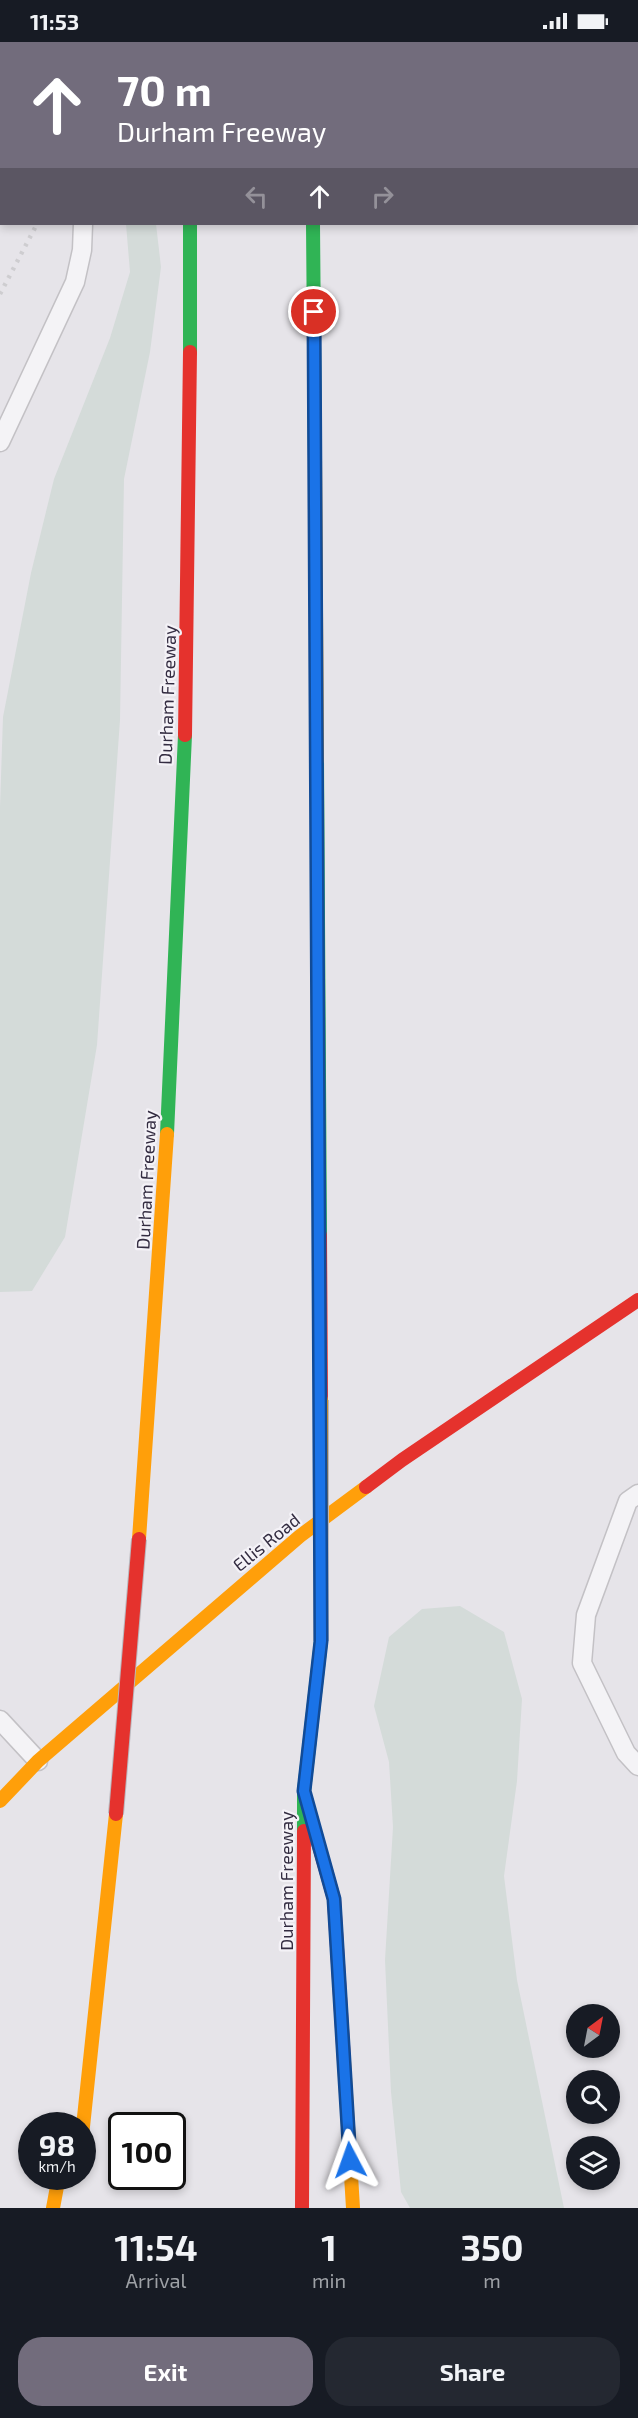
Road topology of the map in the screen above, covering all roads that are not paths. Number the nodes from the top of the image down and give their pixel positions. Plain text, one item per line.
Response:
1 (83, 225) edge
2 (190, 225) edge
3 (313, 225) edge
4 (0, 442) edge
5 (638, 1300) edge
6 (638, 1494) edge
7 (0, 1720) edge
8 (38, 1761) junction
9 (638, 1766) edge
10 (304, 1791) junction
11 (0, 1801) edge
12 (105, 1927) junction
13 (70, 2112) edge
14 (85, 2112) edge
15 (56, 2190) edge
16 (53, 2208) edge
17 (302, 2208) edge
18 (353, 2208) edge

1 - 4 lane
2 - 12 main road, Durham Freeway, bridge
3 - 10 main road, Durham Freeway, bridge
5 - 8 main road, Ellis Road
6 - 9 lane
7 - 8 lane
8 - 11 main road, Ellis Road
10 - 17 main road, Durham Freeway
10 - 18 main road
12 - 13 main road
12 - 14 main road, Durham Freeway
15 - 16 main road

